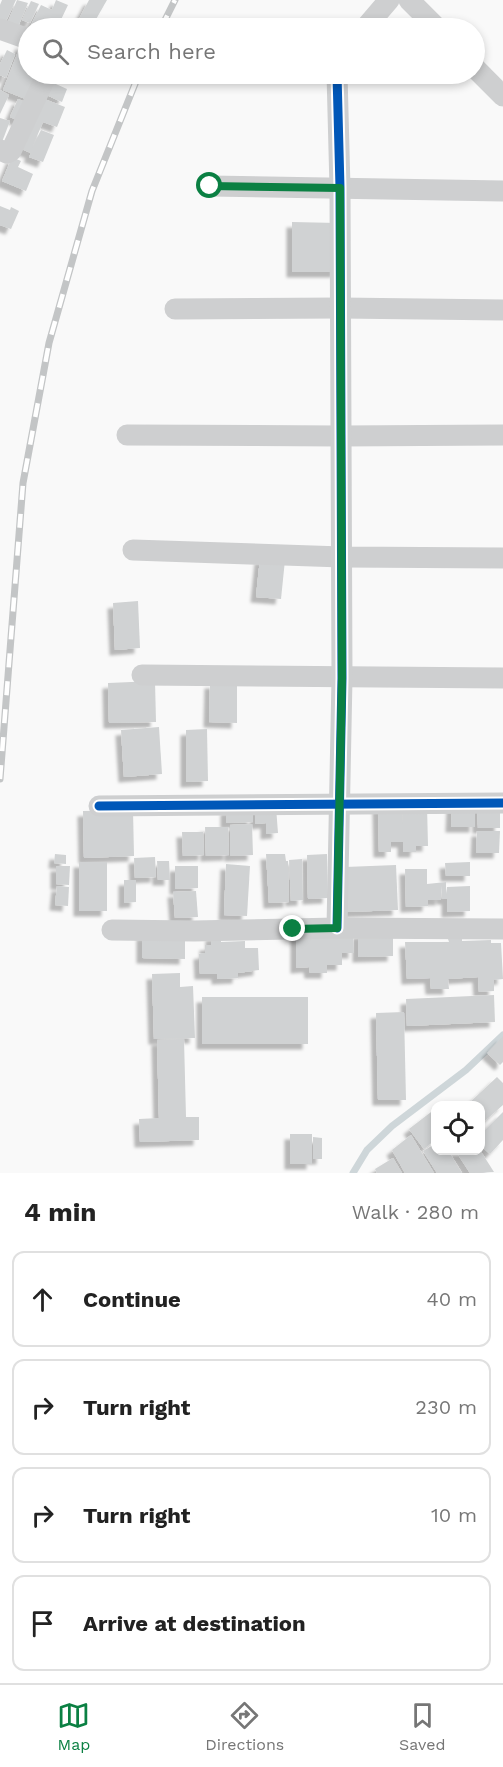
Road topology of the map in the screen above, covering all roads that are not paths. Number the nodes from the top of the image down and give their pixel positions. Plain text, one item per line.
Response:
1 (389, 0) edge
2 (409, 0) edge
3 (374, 18) edge
4 (426, 18) edge
5 (0, 29) edge
6 (18, 35) edge
7 (485, 78) edge
8 (42, 84) edge
9 (337, 84) edge
10 (503, 96) edge
11 (0, 150) edge
12 (210, 186) dead end
13 (340, 188) junction
14 (503, 192) edge
15 (341, 308) junction
16 (175, 309) dead end
17 (503, 310) edge
18 (127, 435) dead end
19 (503, 435) edge
20 (341, 436) junction
21 (133, 550) dead end
22 (342, 557) junction
23 (503, 558) edge
24 (142, 675) dead end
25 (342, 678) junction
26 (503, 678) edge
27 (341, 803) junction
28 (503, 803) edge
29 (99, 806) dead end
30 (337, 928) junction
31 (503, 929) edge
32 (112, 930) dead end

1 - 3 street
2 - 4 street
5 - 6 street
7 - 10 street
8 - 11 street
9 - 13 street
12 - 13 street
13 - 14 street
13 - 15 street
15 - 16 street
15 - 17 street
15 - 20 street
18 - 20 street
19 - 20 street
20 - 22 street
21 - 22 street
22 - 23 street
22 - 25 street
24 - 25 street
25 - 26 street
25 - 27 street
27 - 28 street
27 - 29 street
27 - 30 street
30 - 31 street
30 - 32 street

